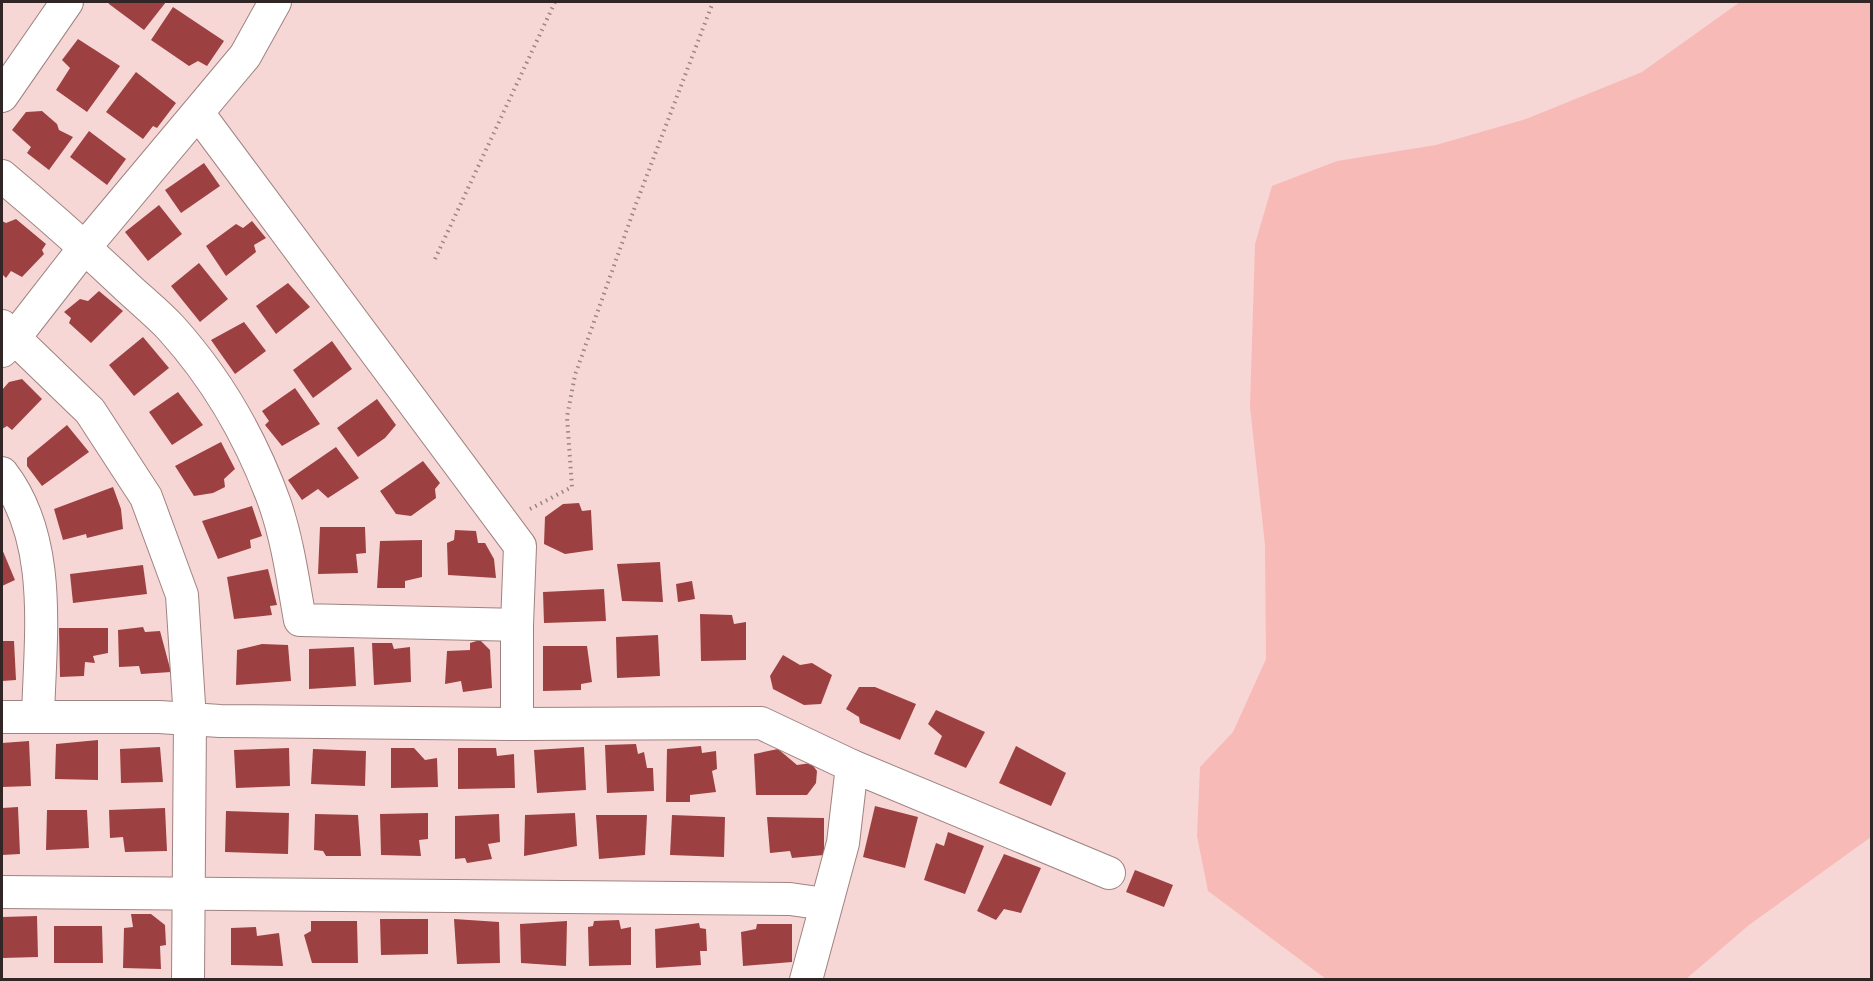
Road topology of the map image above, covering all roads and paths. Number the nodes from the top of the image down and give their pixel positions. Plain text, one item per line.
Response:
1 (67, 2) edge
2 (275, 2) edge
3 (555, 2) edge
4 (713, 2) edge
5 (2, 96) edge
6 (198, 113) junction
7 (2, 176) edge
8 (85, 247) junction
9 (435, 259) dead end
10 (6, 338) edge
11 (2, 473) edge
12 (503, 524) junction
13 (517, 625) junction
14 (2, 717) edge
15 (38, 717) junction
16 (190, 720) junction
17 (517, 724) junction
18 (852, 766) junction
19 (1109, 873) dead end
20 (2, 892) edge
21 (189, 894) junction
22 (825, 904) junction
23 (188, 980) edge
24 (806, 980) edge

1 - 5 street
2 - 6 street
3 - 9 path
4 - 12 path
6 - 8 street
6 - 12 street
7 - 8 street
8 - 10 street
8 - 13 street
10 - 16 street
11 - 15 street
12 - 13 street
13 - 17 street
14 - 15 street
15 - 16 street
16 - 17 street
16 - 21 street
17 - 18 street
18 - 19 street
18 - 22 street
20 - 21 street
21 - 22 street
21 - 23 street
22 - 24 street

